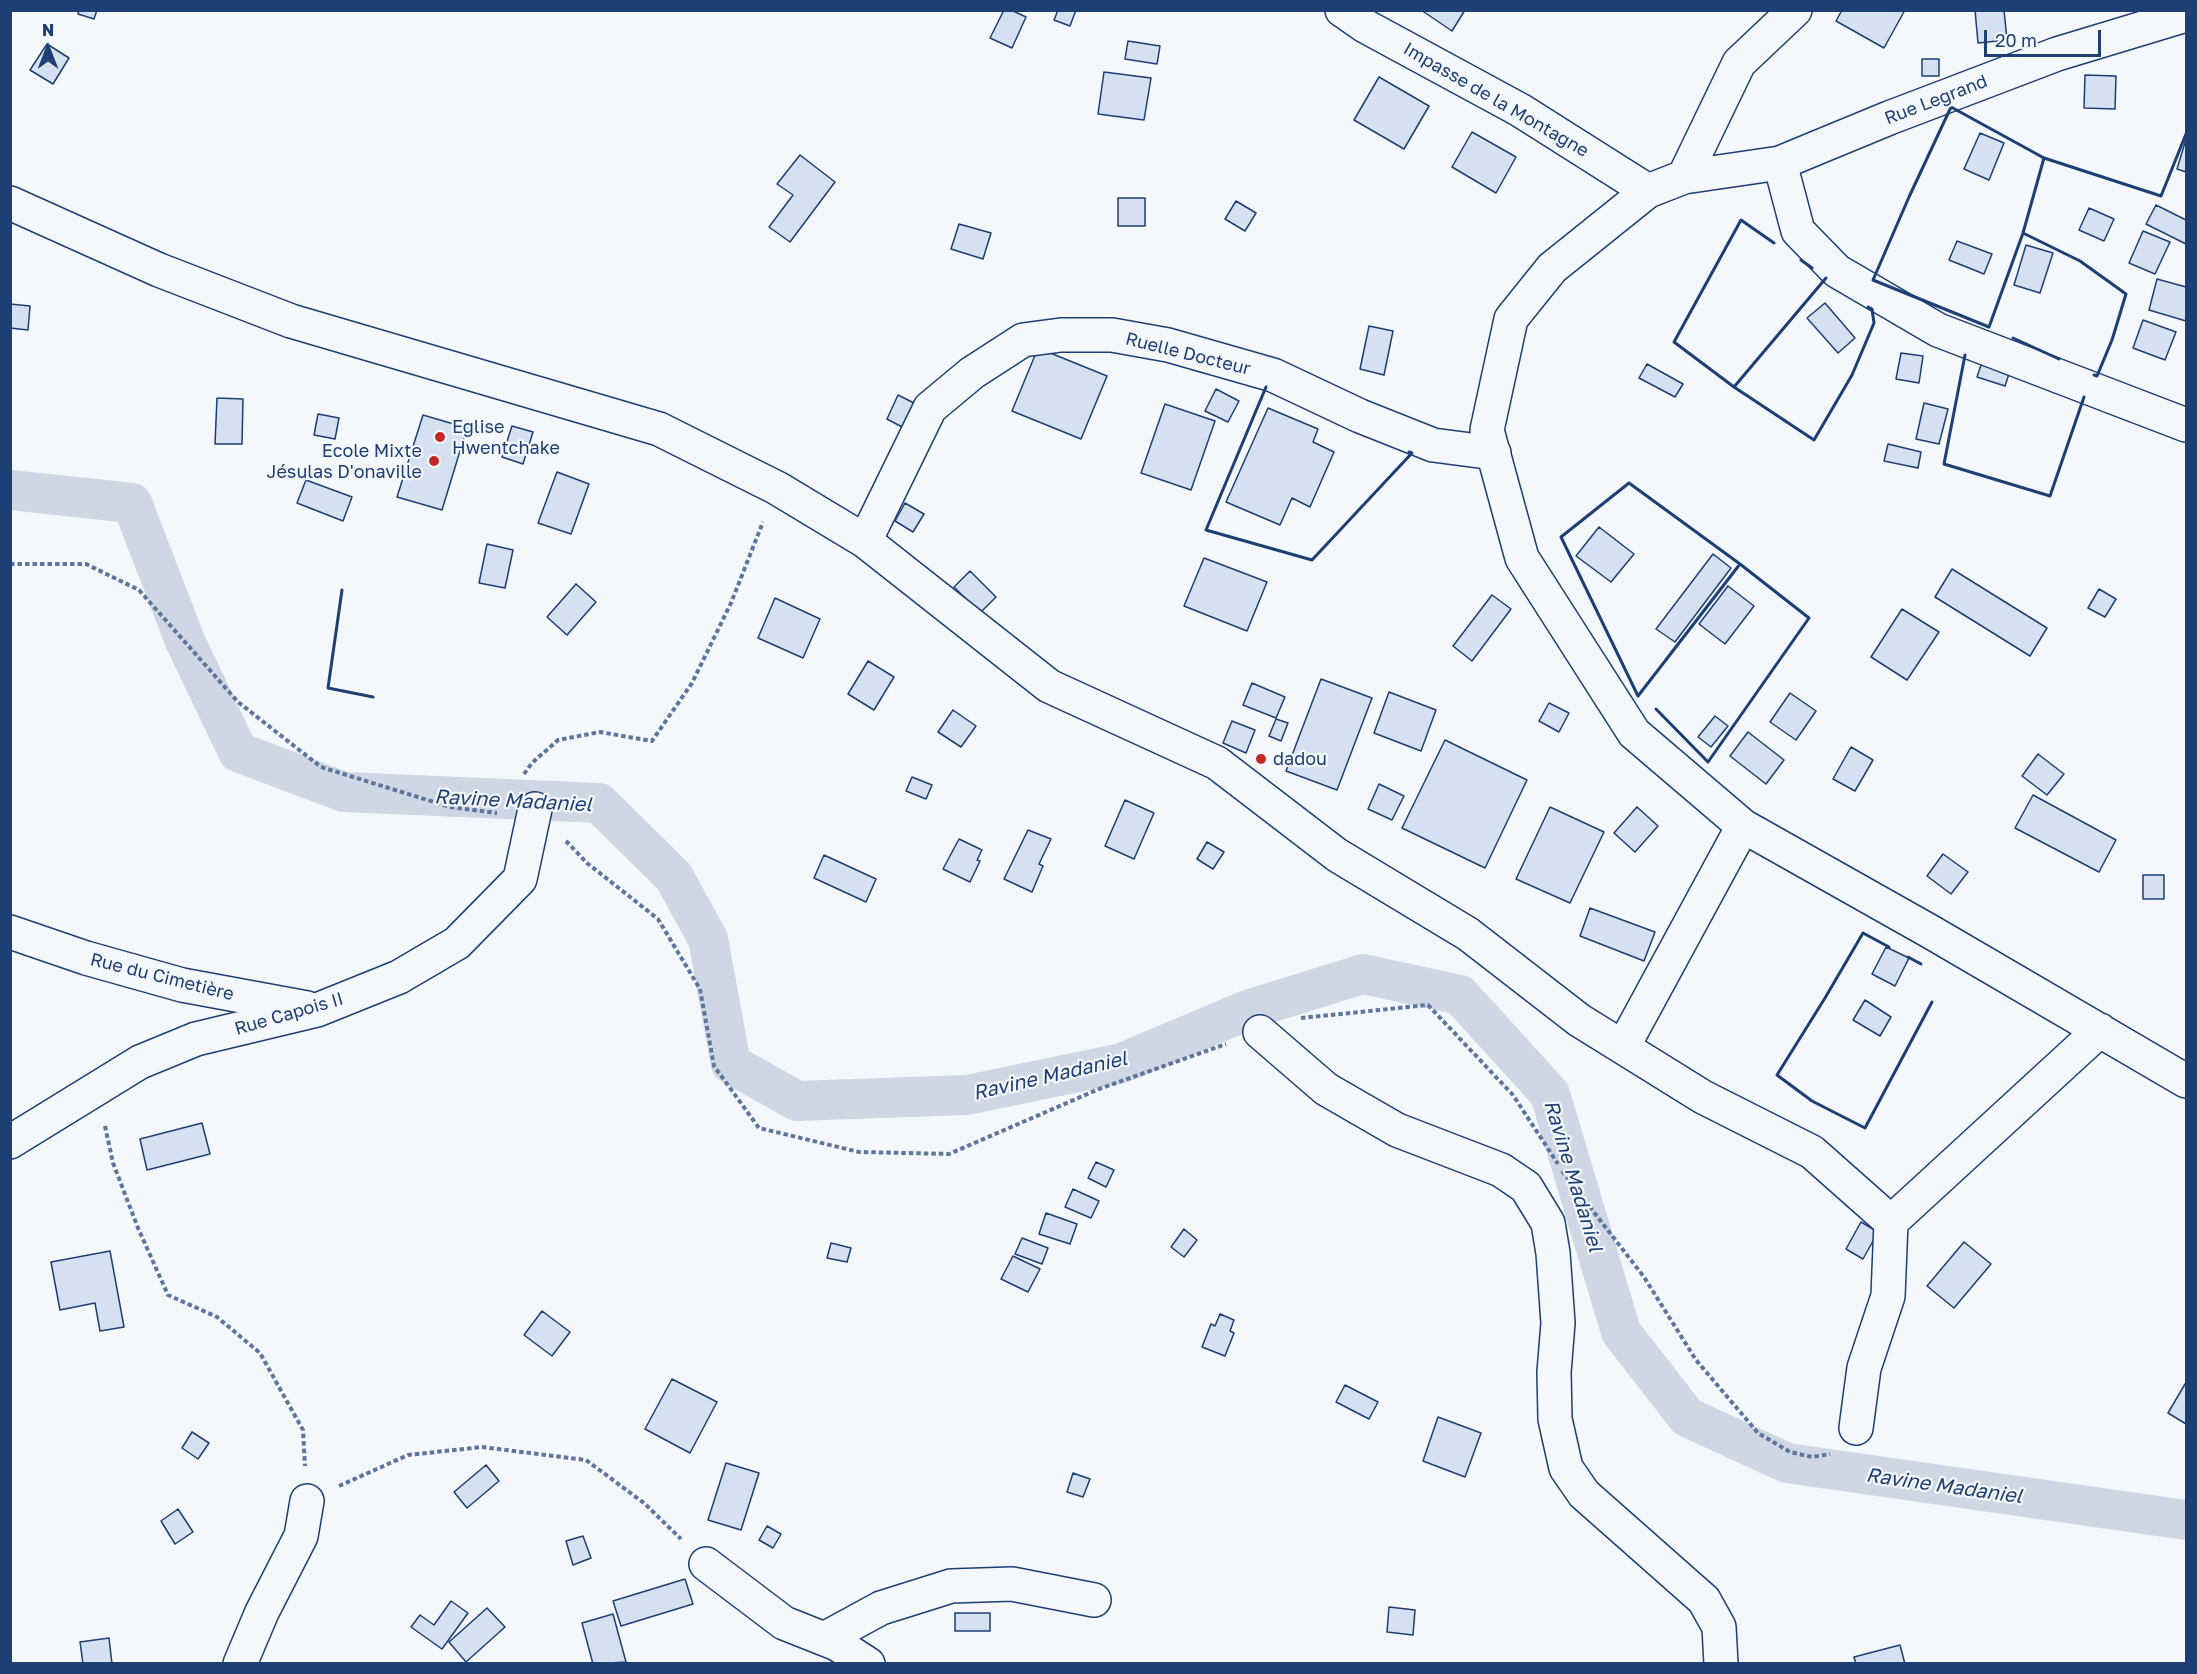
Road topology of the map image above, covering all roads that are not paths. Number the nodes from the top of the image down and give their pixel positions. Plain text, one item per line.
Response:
1 (1342, 10) edge
2 (1795, 10) edge
3 (2187, 15) edge
4 (1780, 163) junction
5 (1684, 177) junction
6 (1648, 191) junction
7 (10, 203) edge
8 (2187, 425) edge
9 (1494, 453) junction
10 (865, 542) junction
11 (519, 807) road end
12 (1743, 826) junction
13 (10, 932) edge
14 (317, 1010) junction
15 (2100, 1030) junction
16 (1260, 1032) road end
17 (1623, 1047) junction
18 (2187, 1081) edge
19 (10, 1142) edge
20 (1891, 1222) junction
21 (1856, 1428) road end
22 (307, 1501) road end
23 (706, 1564) road end
24 (1094, 1600) dead end
25 (824, 1639) junction
26 (240, 1664) edge
27 (868, 1664) edge
28 (1721, 1664) edge

1 - 6 street, Impasse de la Montagne
2 - 5 street
3 - 4 street, Rue Legrand
4 - 5 street, Rue Legrand
4 - 8 street
5 - 6 street, Rue Legrand
6 - 9 street, Rue Legrand
7 - 10 street
9 - 10 street, Ruelle Docteur
9 - 12 street, Rue Legrand
10 - 17 street
11 - 14 street, Rue Capois II
12 - 15 street, Rue Legrand
12 - 17 street
13 - 14 street, Rue du Cimetière
14 - 19 street, Rue Capois II
15 - 18 street, Rue Legrand
15 - 20 street
16 - 28 street
17 - 20 street
20 - 21 street
22 - 26 street
23 - 25 street
24 - 25 street
25 - 27 street

